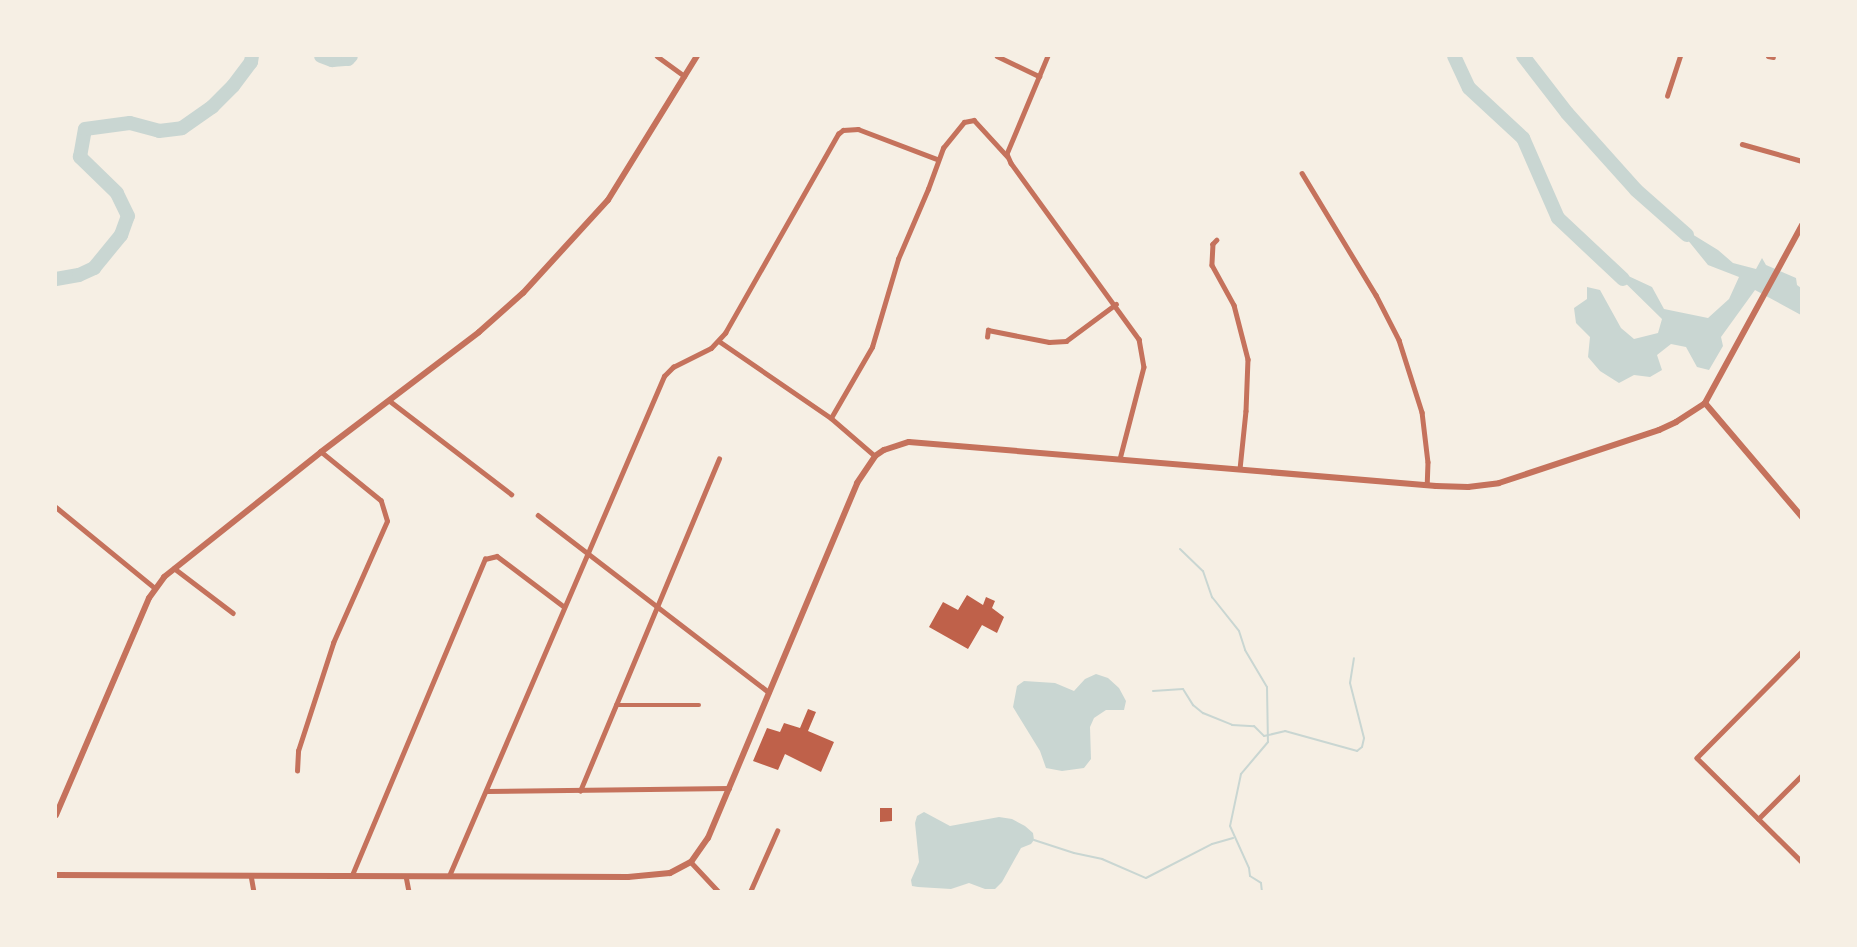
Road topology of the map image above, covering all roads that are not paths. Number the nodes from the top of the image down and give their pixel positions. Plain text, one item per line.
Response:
1 (657, 56) edge
2 (697, 56) edge
3 (997, 56) edge
4 (1048, 56) edge
5 (1680, 56) edge
6 (685, 76) junction
7 (1039, 76) junction
8 (1667, 96) dead end
9 (1742, 144) dead end
10 (1008, 158) junction
11 (937, 159) junction
12 (1802, 161) edge
13 (1302, 173) dead end
14 (1802, 225) edge
15 (1216, 240) dead end
16 (1116, 304) junction
17 (987, 338) dead end
18 (720, 341) junction
19 (390, 401) junction
20 (1705, 403) junction
21 (831, 418) junction
22 (321, 452) junction
23 (875, 456) junction
24 (719, 459) dead end
25 (1120, 459) junction
26 (1240, 469) junction
27 (1426, 485) junction
28 (511, 494) dead end
29 (56, 507) edge
30 (538, 515) dead end
31 (1802, 517) edge
32 (587, 552) junction
33 (174, 568) junction
34 (155, 588) junction
35 (657, 605) junction
36 (563, 606) junction
37 (233, 613) dead end
38 (1802, 652) edge
39 (769, 692) junction
40 (616, 705) junction
41 (699, 705) dead end
42 (297, 771) dead end
43 (1802, 775) edge
44 (729, 788) junction
45 (580, 790) junction
46 (487, 791) junction
47 (56, 815) edge
48 (1758, 819) junction
49 (777, 831) dead end
50 (691, 862) junction
51 (1802, 862) edge
52 (56, 875) edge
53 (251, 875) junction
54 (352, 875) junction
55 (406, 876) junction
56 (449, 876) junction
57 (253, 891) edge
58 (409, 891) edge
59 (719, 891) edge
60 (750, 891) edge

1 - 6 street
2 - 6 street
3 - 7 street
4 - 7 street
5 - 8 street
6 - 19 street
7 - 10 street
9 - 12 street
10 - 11 street
10 - 16 street
11 - 18 street
11 - 21 street
13 - 27 street
14 - 20 street
15 - 26 street
16 - 17 street
16 - 25 street
18 - 21 street
18 - 32 street
19 - 22 street
19 - 28 street
20 - 27 street
20 - 31 street
21 - 23 street
22 - 33 street
22 - 42 street
23 - 25 street
23 - 39 street
24 - 35 street
25 - 26 street
26 - 27 street
29 - 34 street
30 - 32 street
32 - 35 street
32 - 36 street
33 - 34 street
33 - 37 street
34 - 47 street
35 - 39 street
35 - 40 street
36 - 46 street
36 - 54 street
38 - 48 street
39 - 44 street
40 - 41 street
40 - 45 street
43 - 48 street
44 - 45 street
44 - 50 street
45 - 46 street
46 - 56 street
48 - 51 street
49 - 60 street
50 - 56 street
50 - 59 street
52 - 53 street
53 - 54 street
53 - 57 street
54 - 55 street
55 - 56 street
55 - 58 street

